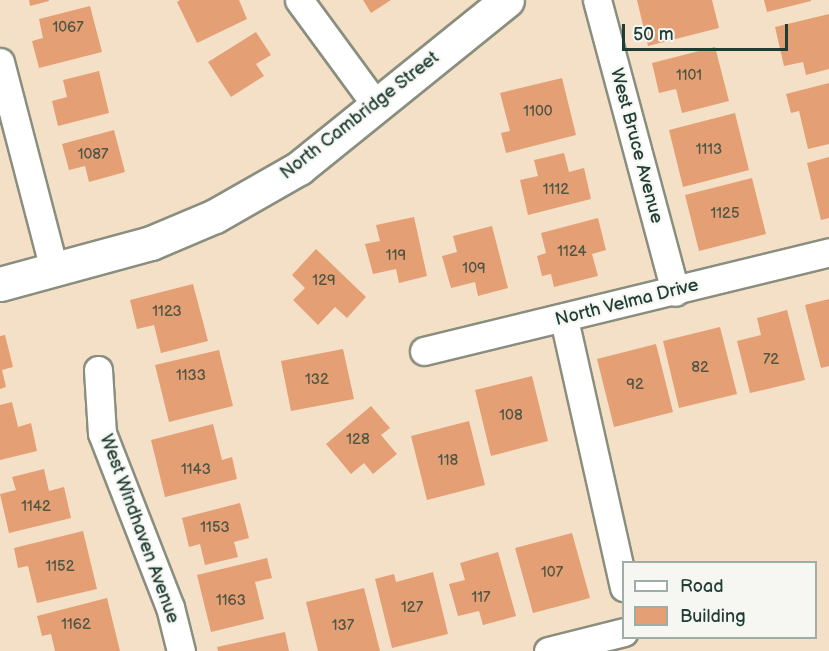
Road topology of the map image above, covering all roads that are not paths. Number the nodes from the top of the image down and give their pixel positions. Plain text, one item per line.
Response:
1 (299, 0) edge
2 (507, 0) edge
3 (597, 0) edge
4 (0, 62) edge
5 (376, 105) junction
6 (829, 252) edge
7 (54, 270) junction
8 (0, 284) edge
9 (675, 292) junction
10 (564, 319) junction
11 (424, 351) dead end
12 (98, 370) dead end
13 (622, 578) edge
14 (622, 632) edge
15 (181, 651) edge
16 (548, 651) edge

1 - 5 street
2 - 5 street, North Cambridge Street
3 - 9 street, West Bruce Avenue
4 - 7 street
5 - 7 street, North Cambridge Street
6 - 9 street, North Velma Drive
7 - 8 street, North Cambridge Street
9 - 10 street, North Velma Drive
10 - 11 street, North Velma Drive
10 - 13 street
12 - 15 street, West Windhaven Avenue
14 - 16 street

